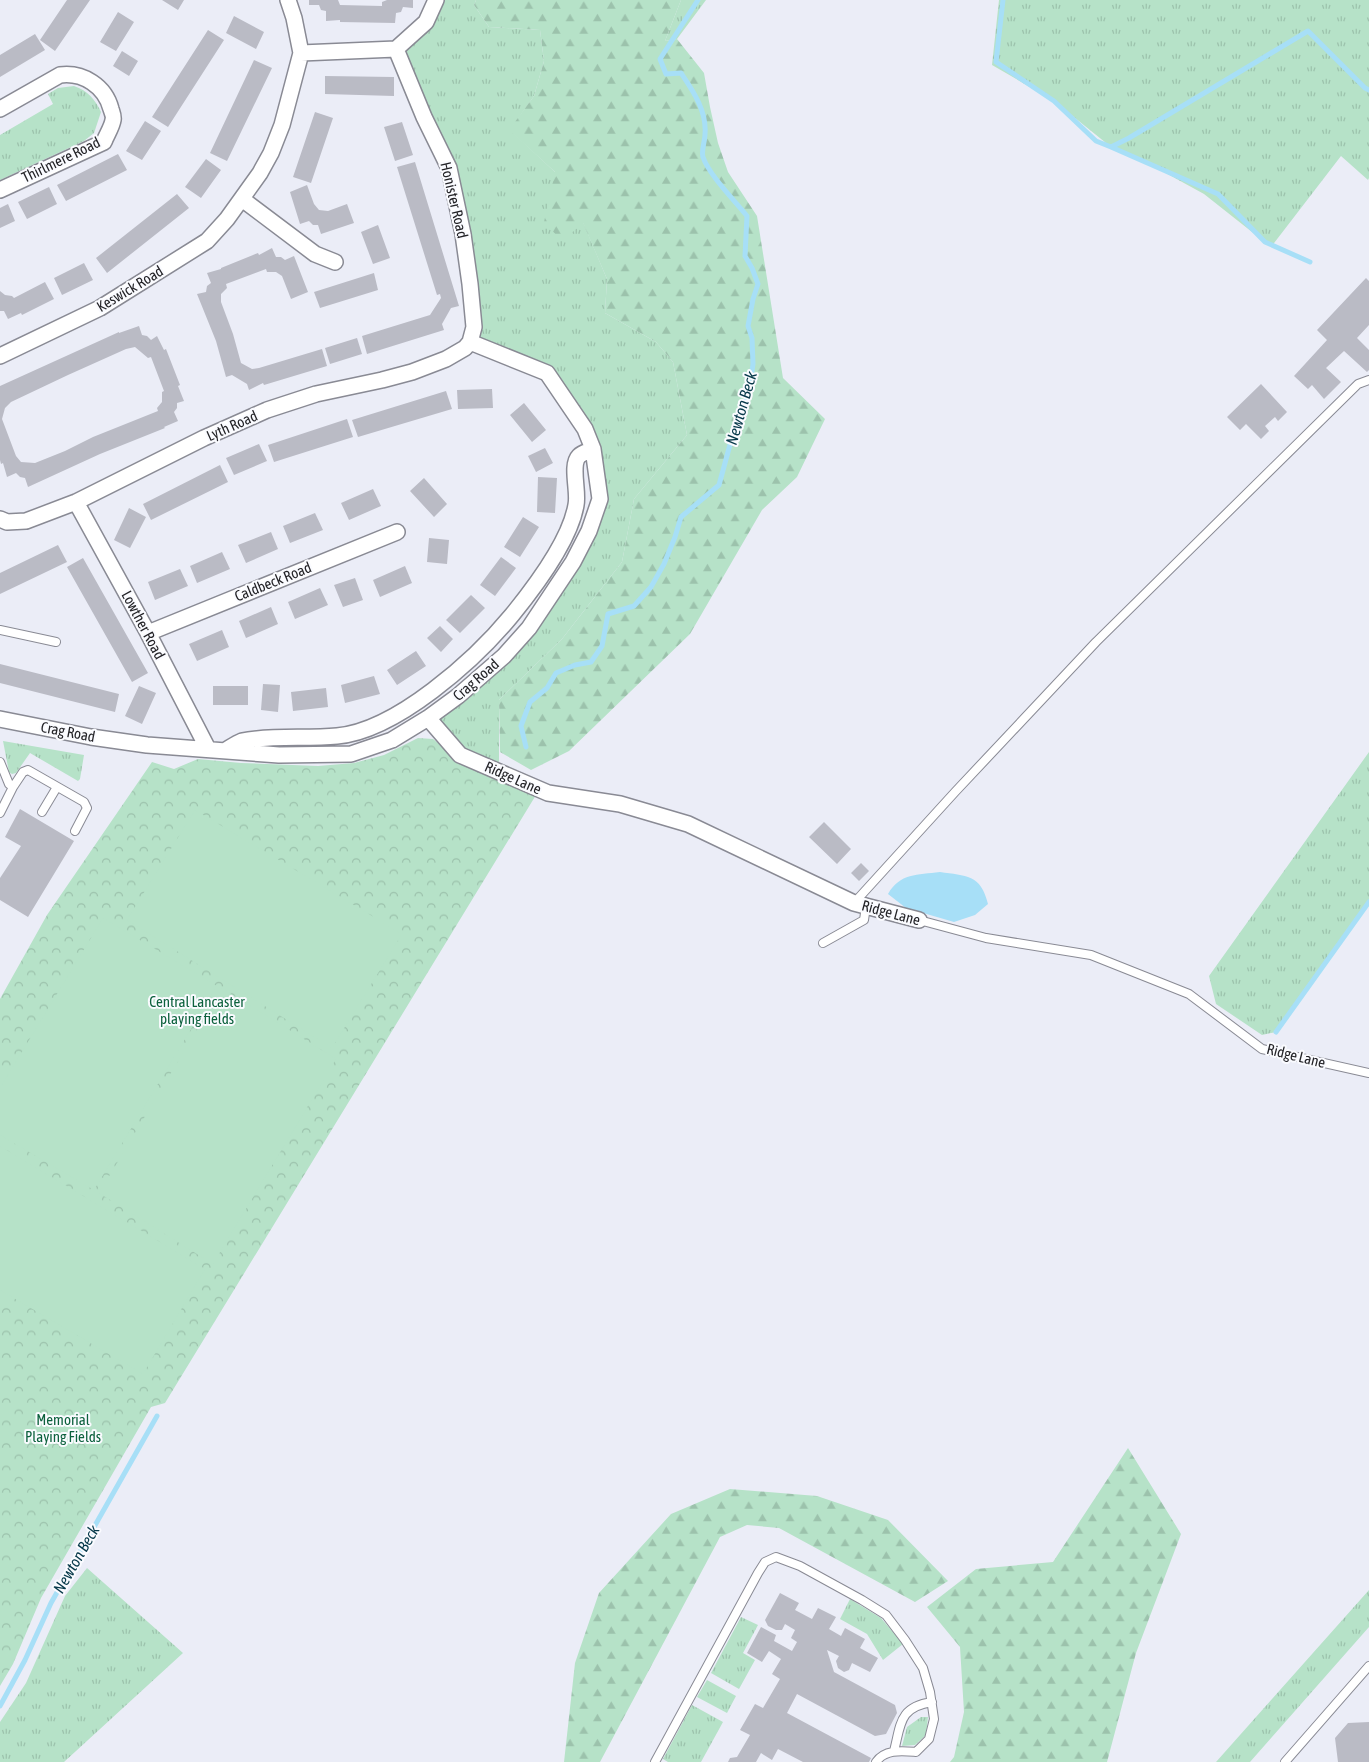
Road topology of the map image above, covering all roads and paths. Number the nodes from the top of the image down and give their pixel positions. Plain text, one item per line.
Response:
1 (288, 0) edge
2 (436, 0) edge
3 (396, 49) junction
4 (301, 53) junction
5 (0, 110) edge
6 (0, 190) edge
7 (242, 198) junction
8 (335, 262) dead end
9 (470, 342) junction
10 (0, 356) edge
11 (1369, 380) edge
12 (592, 449) junction
13 (76, 502) junction
14 (0, 519) edge
15 (397, 532) dead end
16 (0, 630) edge
17 (148, 633) junction
18 (56, 642) dead end
19 (428, 718) junction
20 (1, 721) edge
21 (208, 749) junction
22 (226, 750) junction
23 (0, 762) edge
24 (14, 787) junction
25 (57, 787) junction
26 (42, 812) dead end
27 (0, 813) edge
28 (75, 831) dead end
29 (860, 905) junction
30 (919, 920) joint
31 (823, 943) dead end
32 (1369, 1073) edge
33 (1369, 1666) edge
34 (932, 1702) junction
35 (894, 1751) junction
36 (655, 1762) edge
37 (876, 1762) edge
38 (1285, 1762) edge

1 - 4 street
2 - 3 street
3 - 4 street
3 - 9 street, Honister Road
4 - 7 street, Keswick Road
5 - 6 street, Thirlmere Road
7 - 8 street
7 - 10 street, Keswick Road
9 - 12 street, Crag Road
9 - 13 street, Lyth Road
11 - 29 lane
12 - 19 street, Crag Road
12 - 22 street, Crag Road
13 - 14 street, Lyth Road
13 - 17 street, Lowther Road
15 - 17 street, Caldbeck Road
16 - 18 lane
17 - 21 street, Lowther Road
19 - 22 street, Crag Road
19 - 29 street, Ridge Lane
20 - 21 street, Crag Road
21 - 22 street, Crag Road
23 - 24 lane
24 - 25 lane
24 - 27 lane
25 - 26 lane
25 - 28 lane
29 - 30 street, Ridge Lane
29 - 31 lane
30 - 32 lane, Ridge Lane
33 - 38 lane
34 - 35 lane
34 - 35 lane
34 - 36 lane
35 - 37 lane

